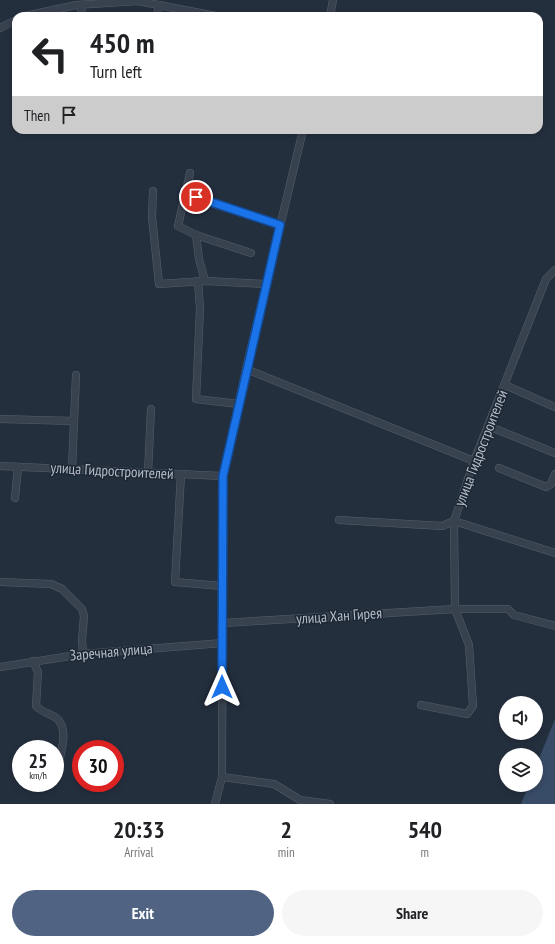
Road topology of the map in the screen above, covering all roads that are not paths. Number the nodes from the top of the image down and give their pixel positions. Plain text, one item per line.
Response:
1 (138, 0) edge
2 (333, 0) edge
3 (78, 3) edge
4 (159, 5) junction
5 (51, 12) edge
6 (158, 12) edge
7 (195, 12) edge
8 (331, 12) edge
9 (12, 22) edge
10 (0, 28) edge
11 (302, 134) edge
12 (190, 173) dead end
13 (153, 191) dead end
14 (186, 195) junction
15 (280, 225) junction
16 (196, 235) junction
17 (250, 253) dead end
18 (555, 270) edge
19 (202, 281) junction
20 (266, 284) junction
21 (246, 369) junction
22 (76, 376) dead end
23 (505, 385) junction
24 (238, 404) junction
25 (555, 407) edge
26 (151, 409) dead end
27 (0, 419) edge
28 (74, 421) junction
29 (488, 426) junction
30 (555, 453) edge
31 (474, 461) junction
32 (0, 466) edge
33 (18, 467) junction
34 (499, 468) dead end
35 (72, 469) junction
36 (148, 473) junction
37 (181, 474) junction
38 (555, 474) edge
39 (223, 476) junction
40 (15, 498) dead end
41 (339, 520) dead end
42 (454, 521) junction
43 (555, 553) edge
44 (0, 582) edge
45 (222, 586) junction
46 (455, 608) junction
47 (223, 623) junction
48 (555, 626) edge
49 (223, 642) junction
50 (83, 654) junction
51 (33, 661) junction
52 (0, 667) edge
53 (421, 705) dead end
54 (64, 740) edge
55 (222, 777) junction
56 (215, 804) edge
57 (330, 804) edge

1 - 3 street
1 - 4 street
2 - 8 street
3 - 5 street
4 - 6 street
4 - 7 street
9 - 10 street
11 - 15 street
12 - 14 street
13 - 19 street
14 - 15 street
14 - 16 street
15 - 20 street
16 - 17 street
16 - 19 street
18 - 23 street, улица Гидростроителей
19 - 20 street
19 - 24 street
20 - 21 street
21 - 24 street
21 - 31 street
22 - 28 street
23 - 25 street
23 - 29 street, улица Гидростроителей
24 - 39 street
26 - 36 street
27 - 28 street
28 - 35 street
29 - 30 street
29 - 31 street, улица Гидростроителей
31 - 42 street, улица Гидростроителей
32 - 33 street, улица Гидростроителей
33 - 35 street, улица Гидростроителей
33 - 40 street
34 - 38 street
35 - 36 street, улица Гидростроителей
36 - 37 street, улица Гидростроителей
37 - 39 street, улица Гидростроителей
37 - 45 street
39 - 45 street
41 - 42 street, улица Гидростроителей
42 - 43 street
42 - 46 street
44 - 50 street
45 - 47 street
46 - 47 street, улица Хан Гирея
46 - 48 street, улица Хан Гирея
46 - 53 street
47 - 49 street
49 - 50 street, Заречная улица
49 - 55 street
50 - 51 street, Заречная улица
51 - 52 street, Заречная улица
51 - 54 street
55 - 56 street
55 - 57 street

